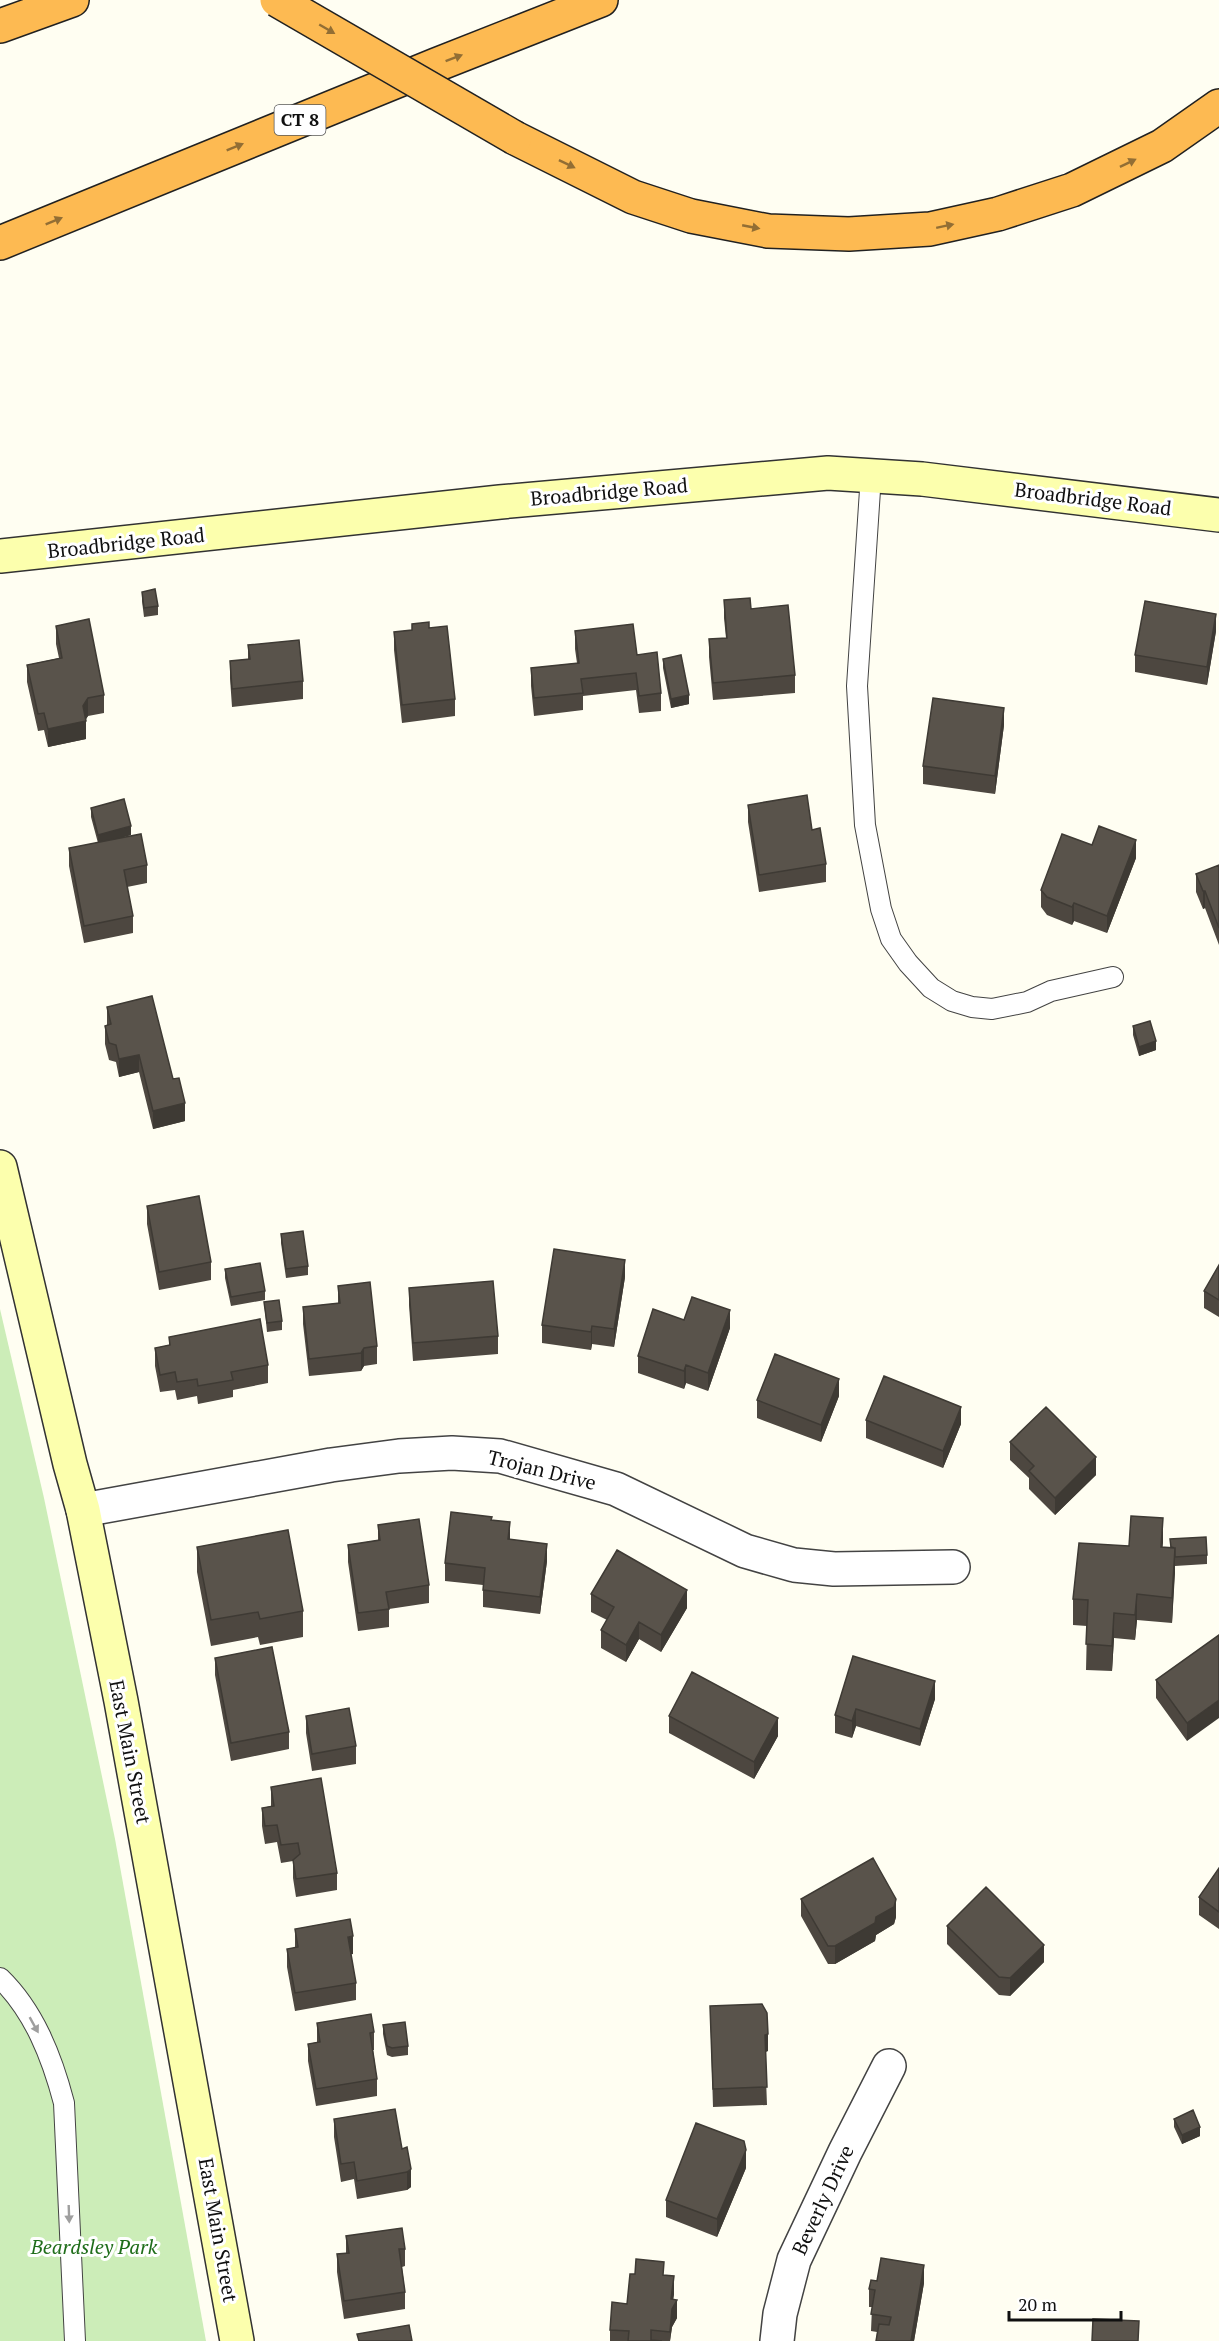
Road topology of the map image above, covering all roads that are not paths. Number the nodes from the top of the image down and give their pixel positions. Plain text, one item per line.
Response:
1 (72, 0) edge
2 (277, 0) edge
3 (601, 0) edge
4 (0, 26) edge
5 (1219, 106) edge
6 (0, 243) edge
7 (871, 475) junction
8 (1219, 514) edge
9 (0, 556) edge
10 (1113, 978) dead end
11 (0, 1167) edge
12 (83, 1509) junction
13 (953, 1567) dead end
14 (0, 1978) edge
15 (890, 2066) dead end
16 (75, 2341) edge
17 (237, 2341) edge
18 (777, 2341) edge

1 - 4 highway
2 -> 5 highway, bridge
6 -> 3 highway, CT 8
7 - 8 main road, Broadbridge Road
7 - 9 main road, Broadbridge Road
7 - 10 lane
11 - 12 main road, East Main Street
12 - 13 street, Trojan Drive
12 - 17 main road, East Main Street
14 -> 16 lane
15 - 18 street, Beverly Drive

